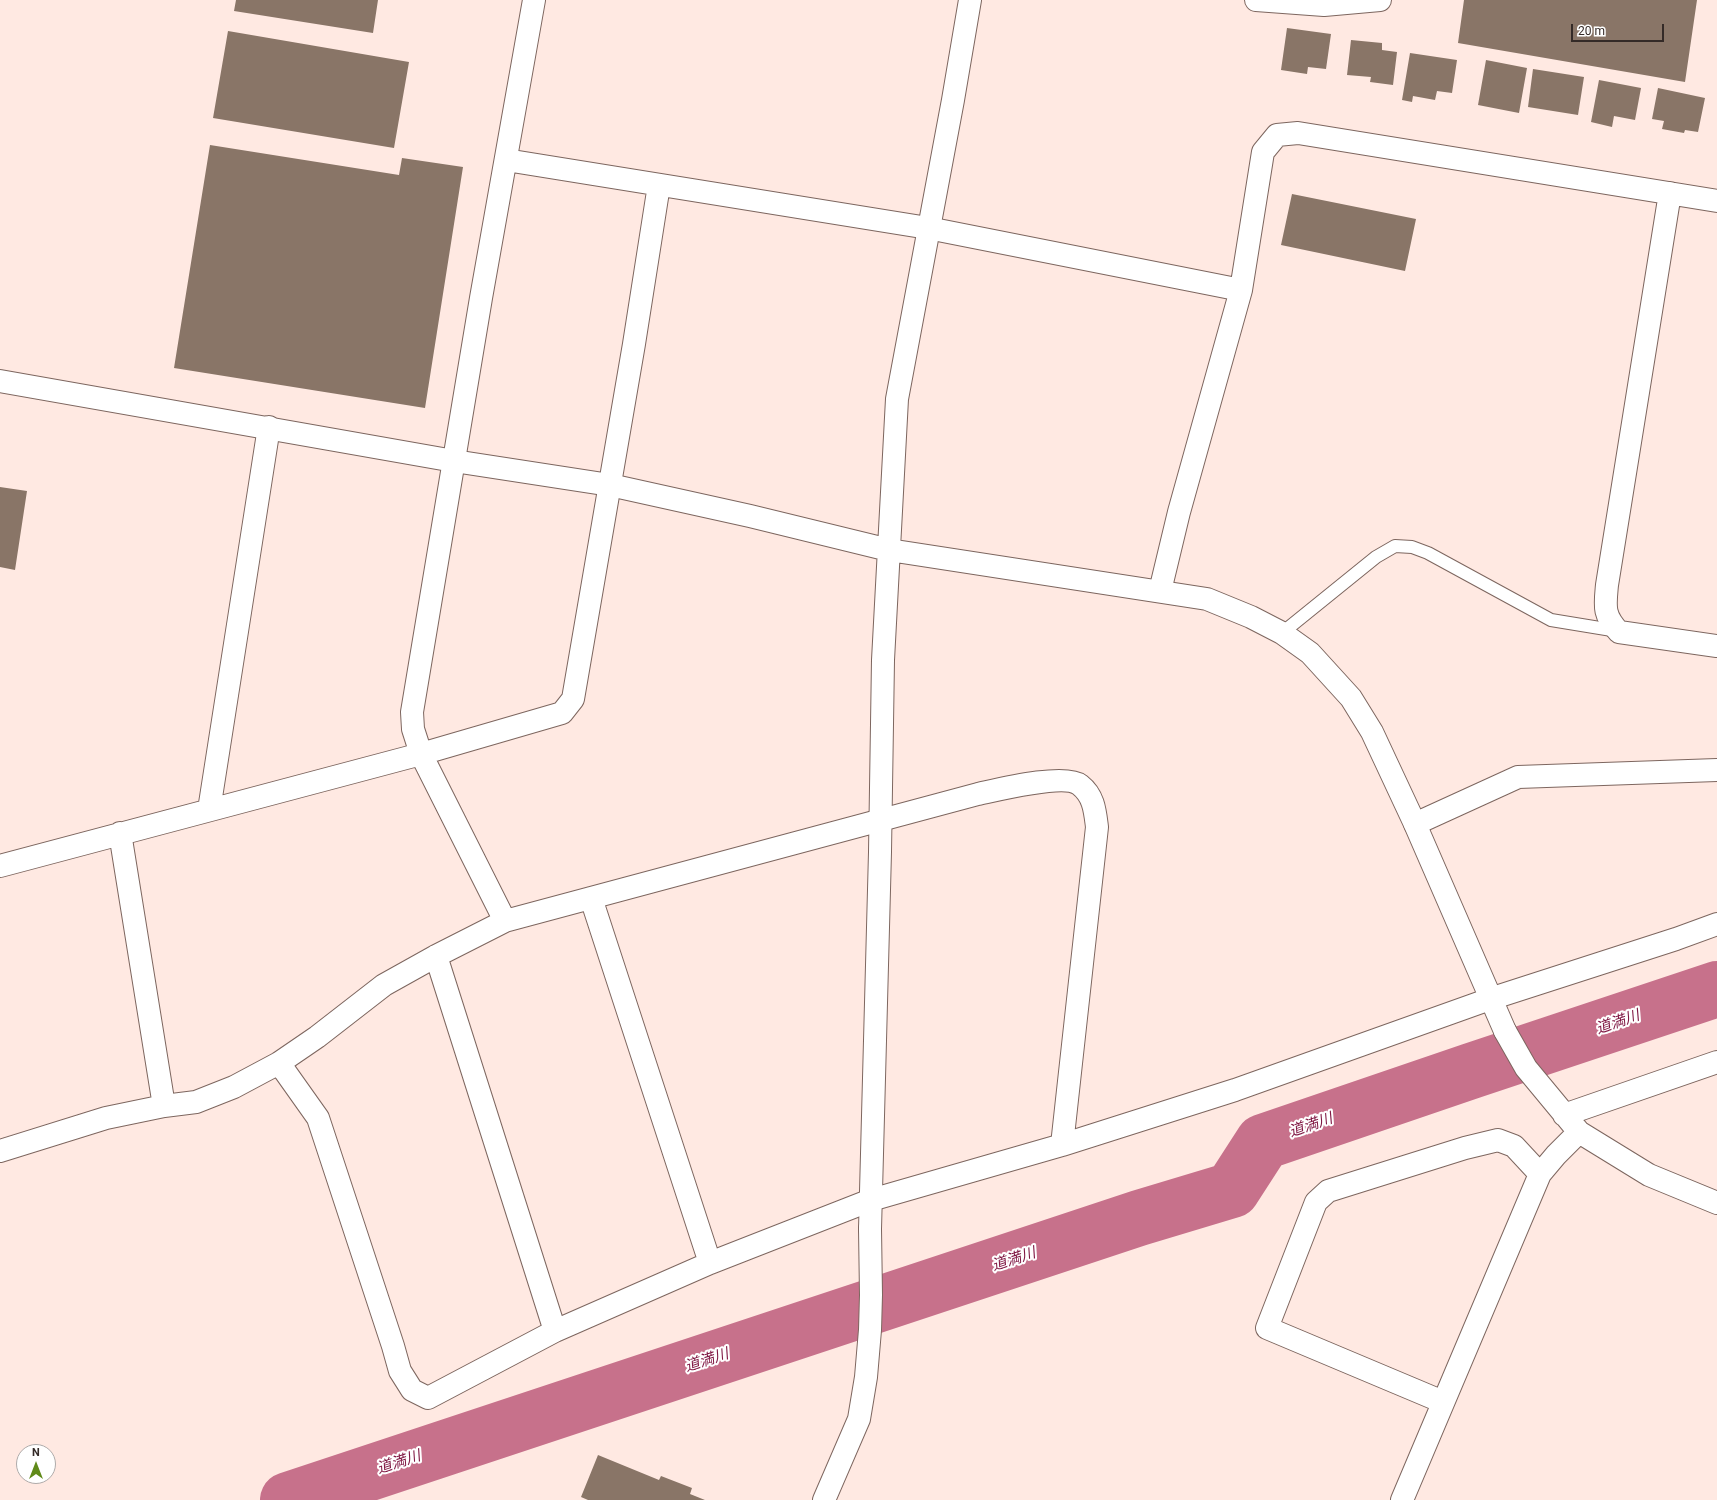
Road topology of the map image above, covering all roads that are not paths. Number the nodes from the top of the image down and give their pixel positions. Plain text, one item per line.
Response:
1 (534, 0) edge
2 (970, 0) edge
3 (1256, 0) edge
4 (1380, 0) edge
5 (506, 160) junction
6 (659, 185) junction
7 (1670, 193) junction
8 (1717, 201) edge
9 (928, 228) junction
10 (1241, 290) junction
11 (0, 381) edge
12 (269, 427) junction
13 (454, 461) junction
14 (610, 485) junction
15 (889, 550) junction
16 (1160, 591) junction
17 (1619, 632) junction
18 (1282, 633) junction
19 (1717, 646) edge
20 (421, 754) junction
21 (1717, 770) edge
22 (209, 810) junction
23 (880, 821) junction
24 (1415, 824) junction
25 (120, 834) junction
26 (0, 866) edge
27 (592, 898) junction
28 (505, 921) junction
29 (1717, 924) edge
30 (436, 956) junction
31 (1490, 999) junction
32 (1717, 1062) edge
33 (279, 1063) junction
34 (164, 1106) junction
35 (1560, 1110) junction
36 (1579, 1132) junction
37 (1062, 1145) junction
38 (0, 1151) edge
39 (1540, 1174) junction
40 (871, 1200) junction
41 (1717, 1203) edge
42 (710, 1263) junction
43 (555, 1331) junction
44 (1443, 1402) junction
45 (824, 1500) edge
46 (1402, 1500) edge

1 - 5 street
2 - 9 street
3 - 4 street
5 - 6 street
5 - 13 street
6 - 9 street
6 - 14 street
7 - 8 street
7 - 10 street
7 - 17 street
9 - 10 street
9 - 15 street
10 - 16 street
11 - 12 street
12 - 13 street
12 - 22 street
13 - 14 street
13 - 20 street
14 - 15 street
14 - 20 street
15 - 16 street
15 - 23 street
16 - 18 street
17 - 18 lane
17 - 19 street
18 - 24 street
20 - 22 street
20 - 28 street
21 - 24 street
22 - 25 street
23 - 27 street
23 - 37 street
23 - 40 street
24 - 31 street
25 - 26 street
25 - 34 street
27 - 28 street
27 - 42 street
28 - 30 street
29 - 31 street
30 - 33 street
30 - 43 street
31 - 35 street
31 - 37 street
32 - 35 street
33 - 34 street
33 - 43 street
34 - 38 street
35 - 36 street
36 - 39 street
36 - 41 street
37 - 40 street
39 - 44 street
39 - 44 street
40 - 42 street
40 - 45 street
42 - 43 street
44 - 46 street

